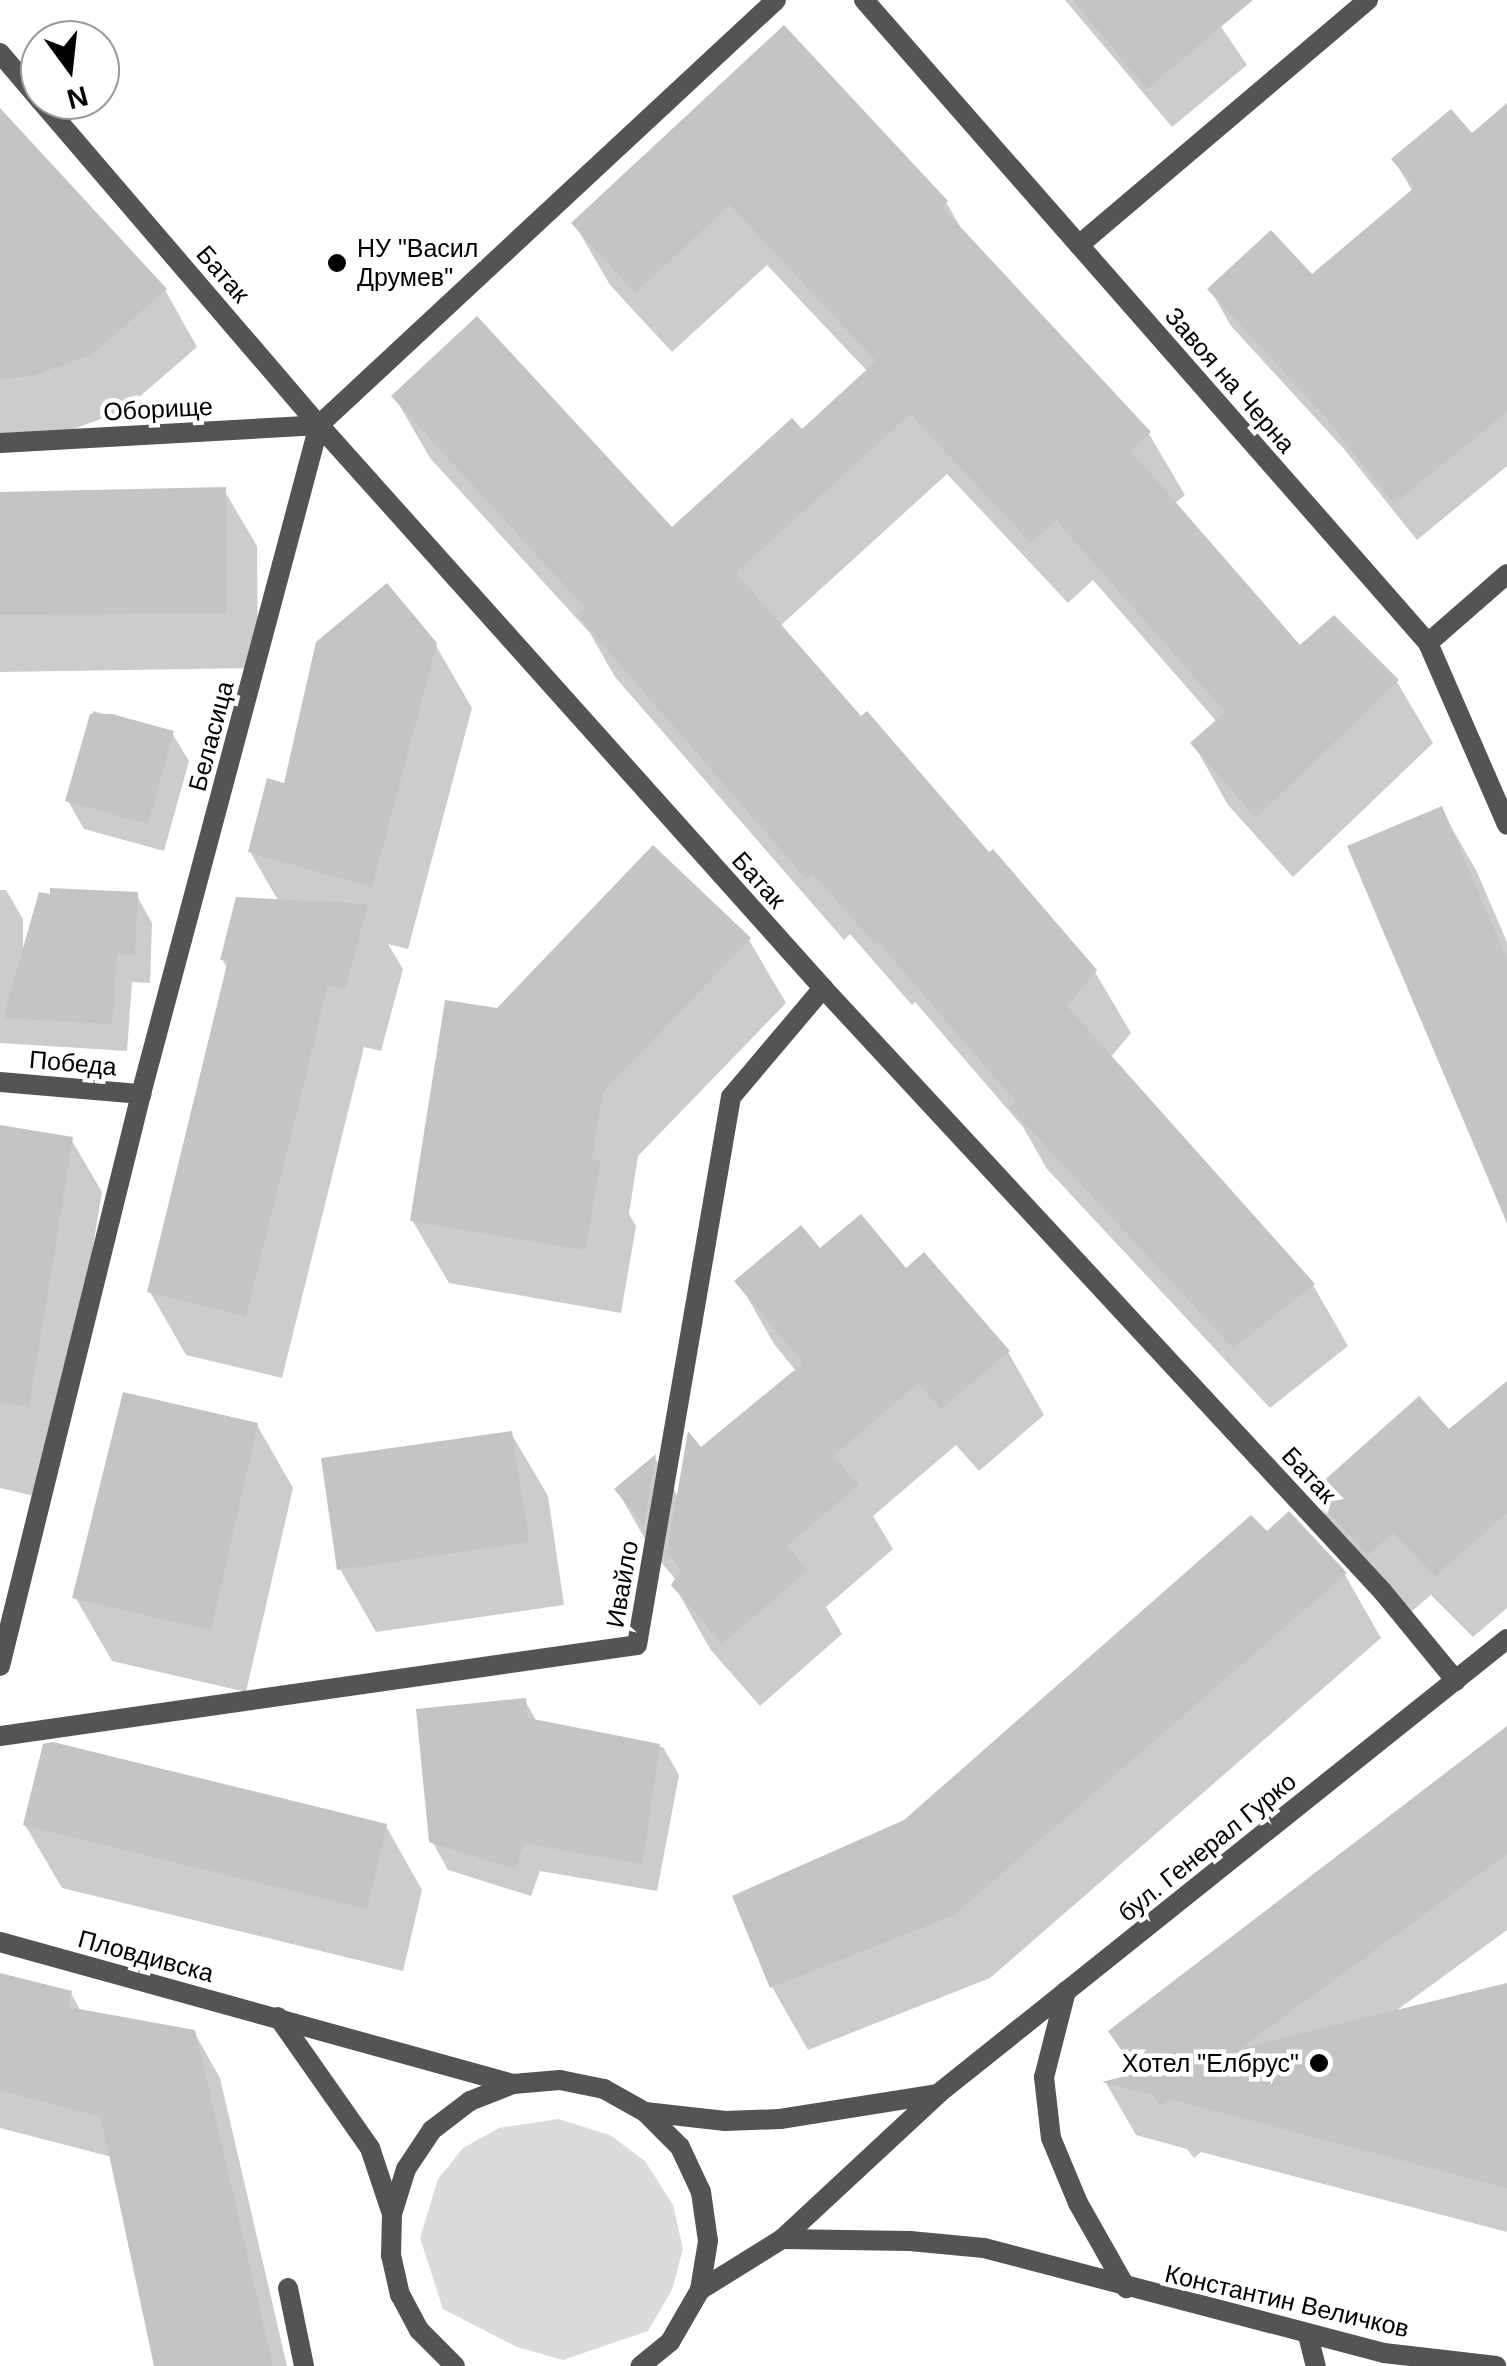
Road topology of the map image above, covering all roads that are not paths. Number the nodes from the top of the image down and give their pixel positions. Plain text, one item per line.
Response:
1 (776, 0) edge
2 (864, 0) edge
3 (1368, 0) edge
4 (0, 53) edge
5 (20, 76) edge
6 (57, 120) edge
7 (1079, 245) junction
8 (319, 425) junction
9 (0, 444) edge
10 (1507, 574) edge
11 (1428, 643) junction
12 (1507, 826) edge
13 (822, 988) junction
14 (0, 1082) edge
15 (141, 1094) junction
16 (1507, 1639) edge
17 (0, 1666) edge
18 (1456, 1681) junction
19 (0, 1736) edge
20 (0, 1942) edge
21 (1066, 1991) junction
22 (278, 2017) junction
23 (513, 2084) junction
24 (939, 2094) junction
25 (645, 2112) junction
26 (392, 2214) junction
27 (782, 2239) junction
28 (288, 2288) dead end
29 (1126, 2288) junction
30 (700, 2290) junction
31 (419, 2330) junction
32 (1308, 2335) junction
33 (304, 2366) edge
34 (431, 2366) edge
35 (455, 2366) edge
36 (640, 2366) edge
37 (1316, 2366) edge
38 (1496, 2366) edge

1 - 8 street
2 - 7 street, Завоя на Черна
3 - 7 street
4 - 5 street, Батак
6 - 8 street, Батак
7 - 11 street, Завоя на Черна
8 - 9 street, Оборище
8 - 13 street, Батак
8 - 15 street, Беласица
10 - 11 street
11 - 12 street, Завоя на Черна
13 - 18 street, Батак
13 - 19 street, Ивайло
14 - 15 street, Победа
15 - 17 street, Беласица
16 - 18 street, бул. Генерал Гурко
18 - 21 street, бул. Генерал Гурко
20 - 22 street, Пловдивска
21 - 24 street, бул. Генерал Гурко
21 - 29 street
22 - 23 street, Пловдивска
22 - 26 street
23 - 25 street
23 - 26 street
24 - 25 street
24 - 27 street, бул. Генерал Гурко
25 - 30 street
26 - 31 street
27 - 29 street, Константин Величков
27 - 30 street, бул. Генерал Гурко
28 - 33 street
29 - 32 street, Константин Величков
30 - 36 street
31 - 34 street
31 - 35 street
32 - 37 street
32 - 38 street, Константин Величков

